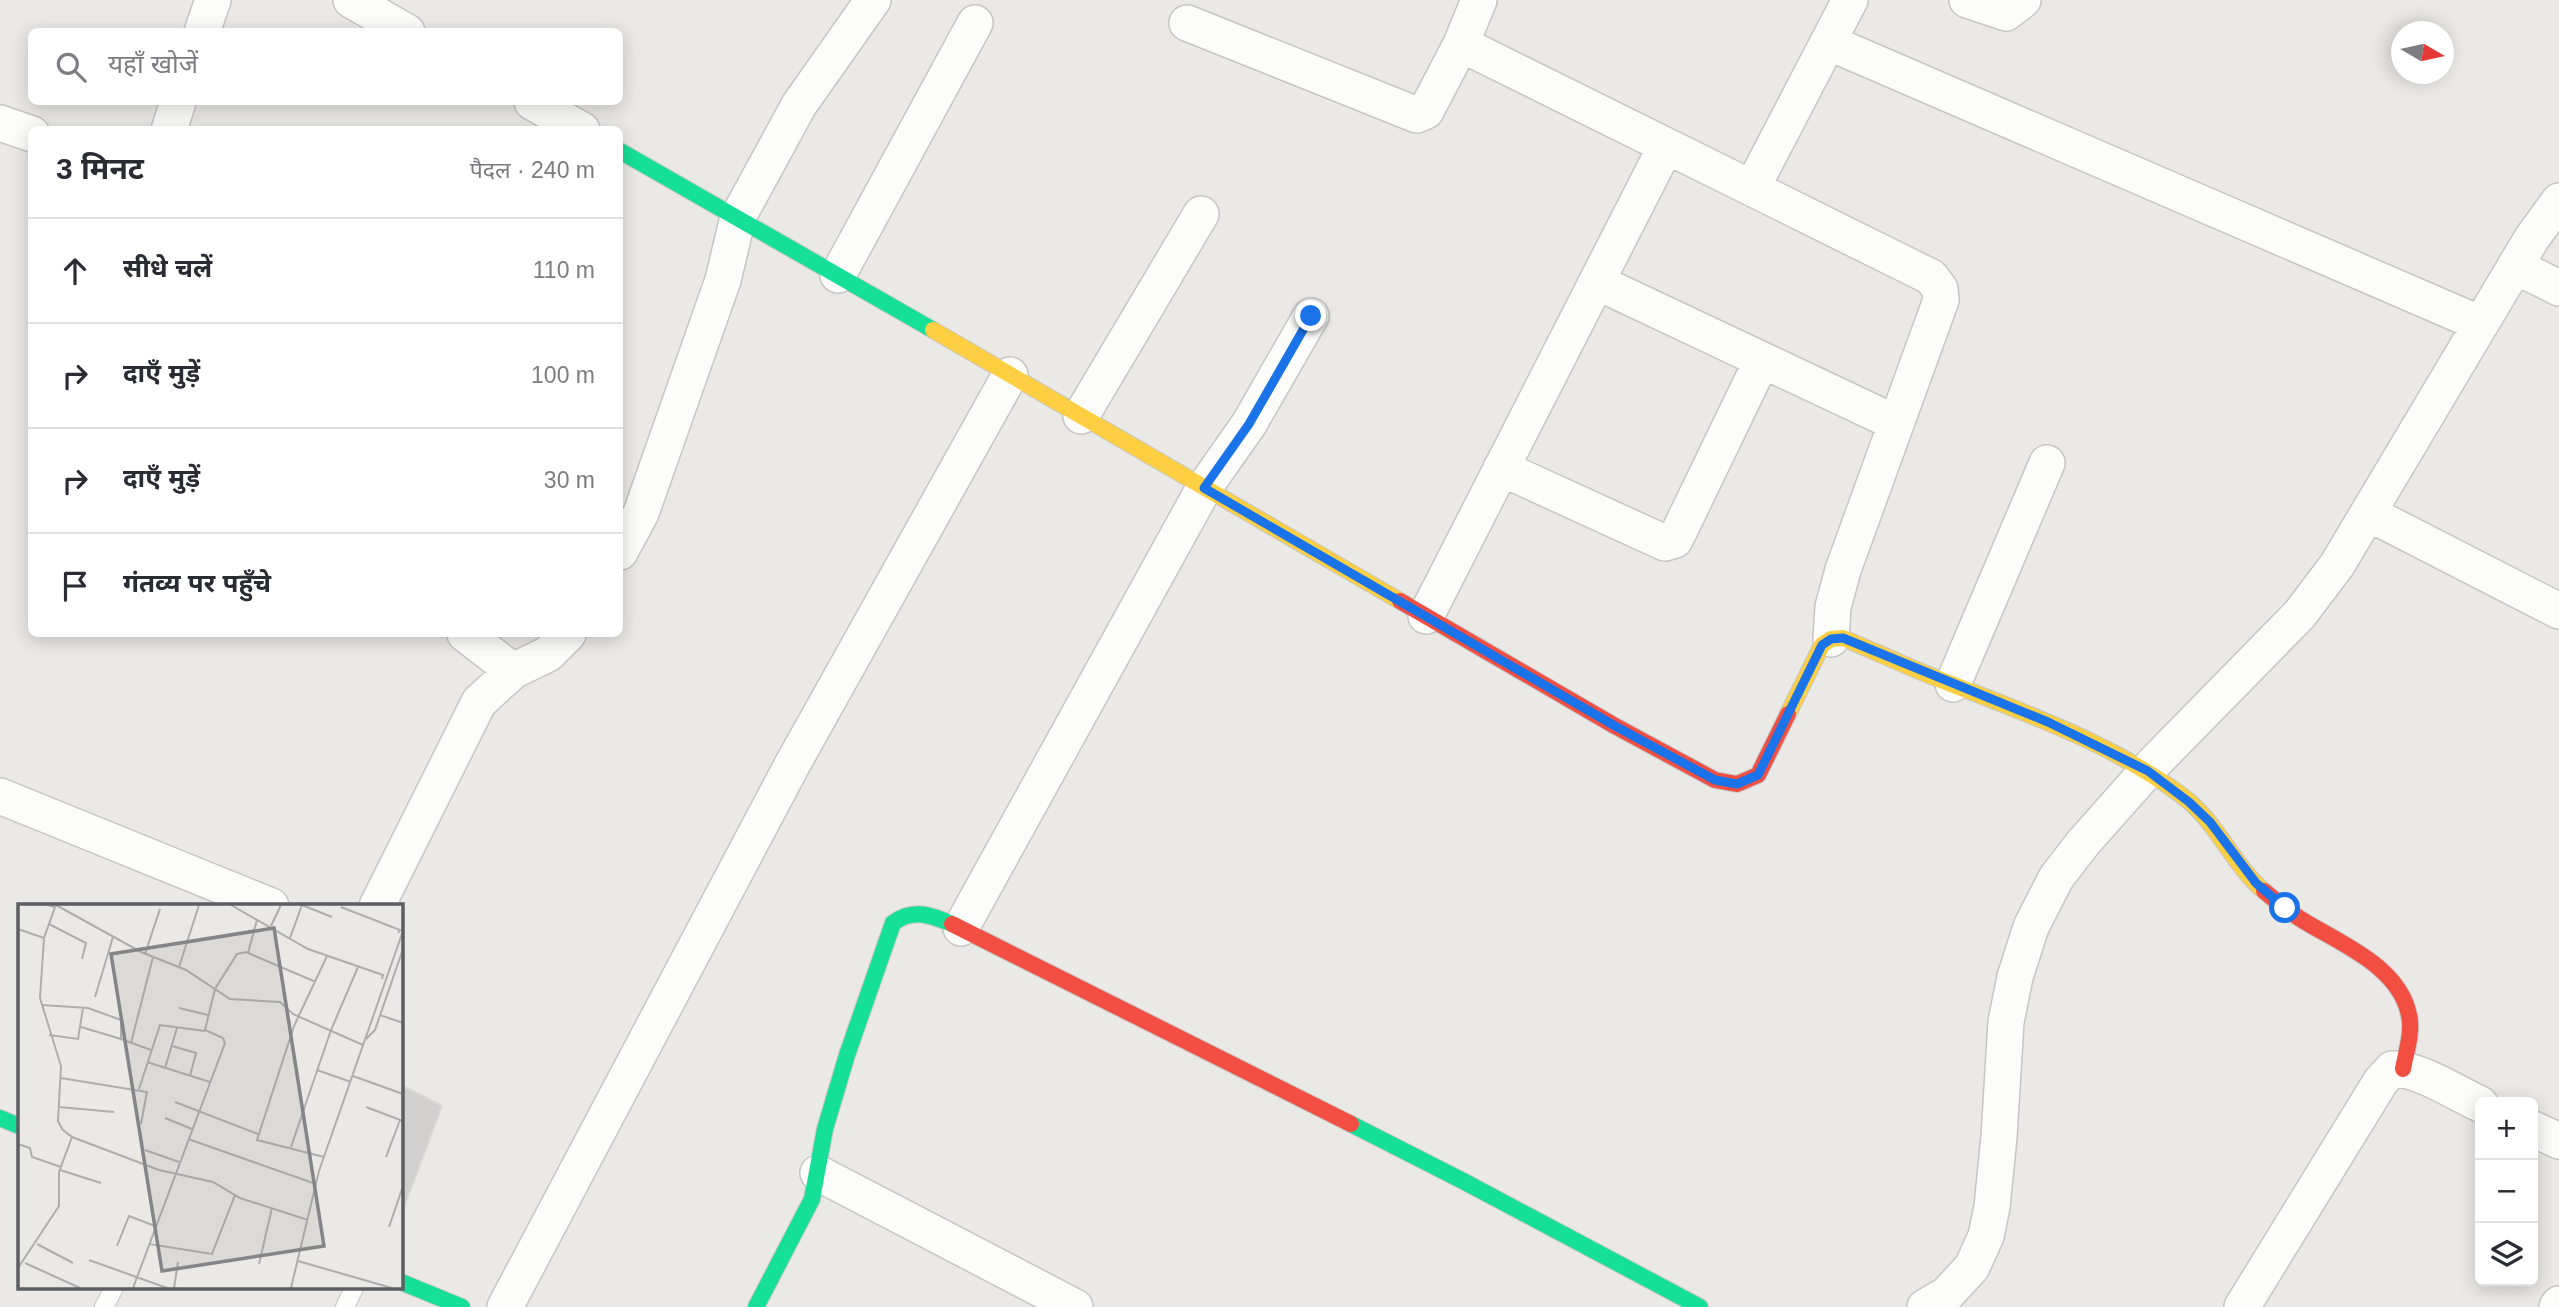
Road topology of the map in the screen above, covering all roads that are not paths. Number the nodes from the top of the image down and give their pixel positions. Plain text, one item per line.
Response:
1 (213, 0) edge
2 (873, 0) edge
3 (1479, 0) edge
4 (1850, 0) edge
5 (1967, 0) edge
6 (2023, 0) edge
7 (359, 2) edge
8 (975, 23) dead end
9 (1187, 23) dead end
10 (203, 28) edge
11 (401, 28) edge
12 (1828, 42) junction
13 (1461, 44) junction
14 (177, 105) edge
15 (537, 105) edge
16 (0, 123) edge
17 (170, 126) edge
18 (575, 126) edge
19 (28, 133) edge
20 (1666, 146) junction
21 (623, 153) edge
22 (1752, 188) junction
23 (2559, 201) edge
24 (1201, 214) dead end
25 (738, 217) junction
26 (2515, 266) junction
27 (838, 275) junction
28 (1597, 282) junction
29 (2559, 288) edge
30 (1311, 316) dead end
31 (2481, 324) junction
32 (1762, 360) junction
33 (1010, 375) junction
34 (1081, 416) junction
35 (1896, 424) junction
36 (2047, 463) dead end
37 (1502, 468) junction
38 (1204, 488) junction
39 (2368, 513) junction
40 (623, 546) edge
41 (2559, 611) edge
42 (1426, 616) junction
43 (469, 637) edge
44 (565, 637) edge
45 (1831, 639) junction
46 (513, 671) junction
47 (1953, 684) junction
48 (2148, 771) junction
49 (0, 796) edge
50 (266, 904) edge
51 (378, 904) edge
52 (961, 928) junction
53 (2403, 1069) junction
54 (2475, 1102) edge
55 (0, 1118) edge
56 (18, 1126) edge
57 (2538, 1132) edge
58 (2559, 1142) edge
59 (818, 1173) junction
60 (402, 1282) edge
61 (113, 1290) edge
62 (353, 1290) edge
63 (104, 1307) edge
64 (345, 1307) edge
65 (462, 1307) edge
66 (505, 1307) edge
67 (756, 1307) edge
68 (1075, 1307) edge
69 (1700, 1307) edge
70 (1925, 1307) edge
71 (2242, 1307) edge

1 - 10 street
2 - 25 street
3 - 13 street
4 - 12 street
5 - 6 street
7 - 11 street
8 - 27 street
9 - 13 street
12 - 22 street
12 - 31 street
13 - 20 street
14 - 17 street
15 - 18 street
16 - 19 street
20 - 22 street
20 - 28 street
21 - 25 street
22 - 35 street
23 - 26 street
24 - 34 street
25 - 27 street
25 - 40 street
26 - 29 street
26 - 31 street
27 - 33 street
28 - 32 street
28 - 37 street
30 - 38 street
31 - 39 street
32 - 35 street
32 - 37 street
33 - 34 street
33 - 66 street
34 - 38 street
35 - 45 street
36 - 47 street
37 - 42 street
38 - 42 street
38 - 52 street
39 - 41 street
39 - 48 street
42 - 45 street
43 - 46 street
44 - 46 street
45 - 47 street
46 - 51 street
47 - 48 street
48 - 53 street
48 - 70 street
49 - 50 street
52 - 59 street
52 - 69 street
53 - 54 street
53 - 71 street
55 - 56 street
57 - 58 street
59 - 67 street
59 - 68 street
60 - 65 street
61 - 63 lane
62 - 64 lane

